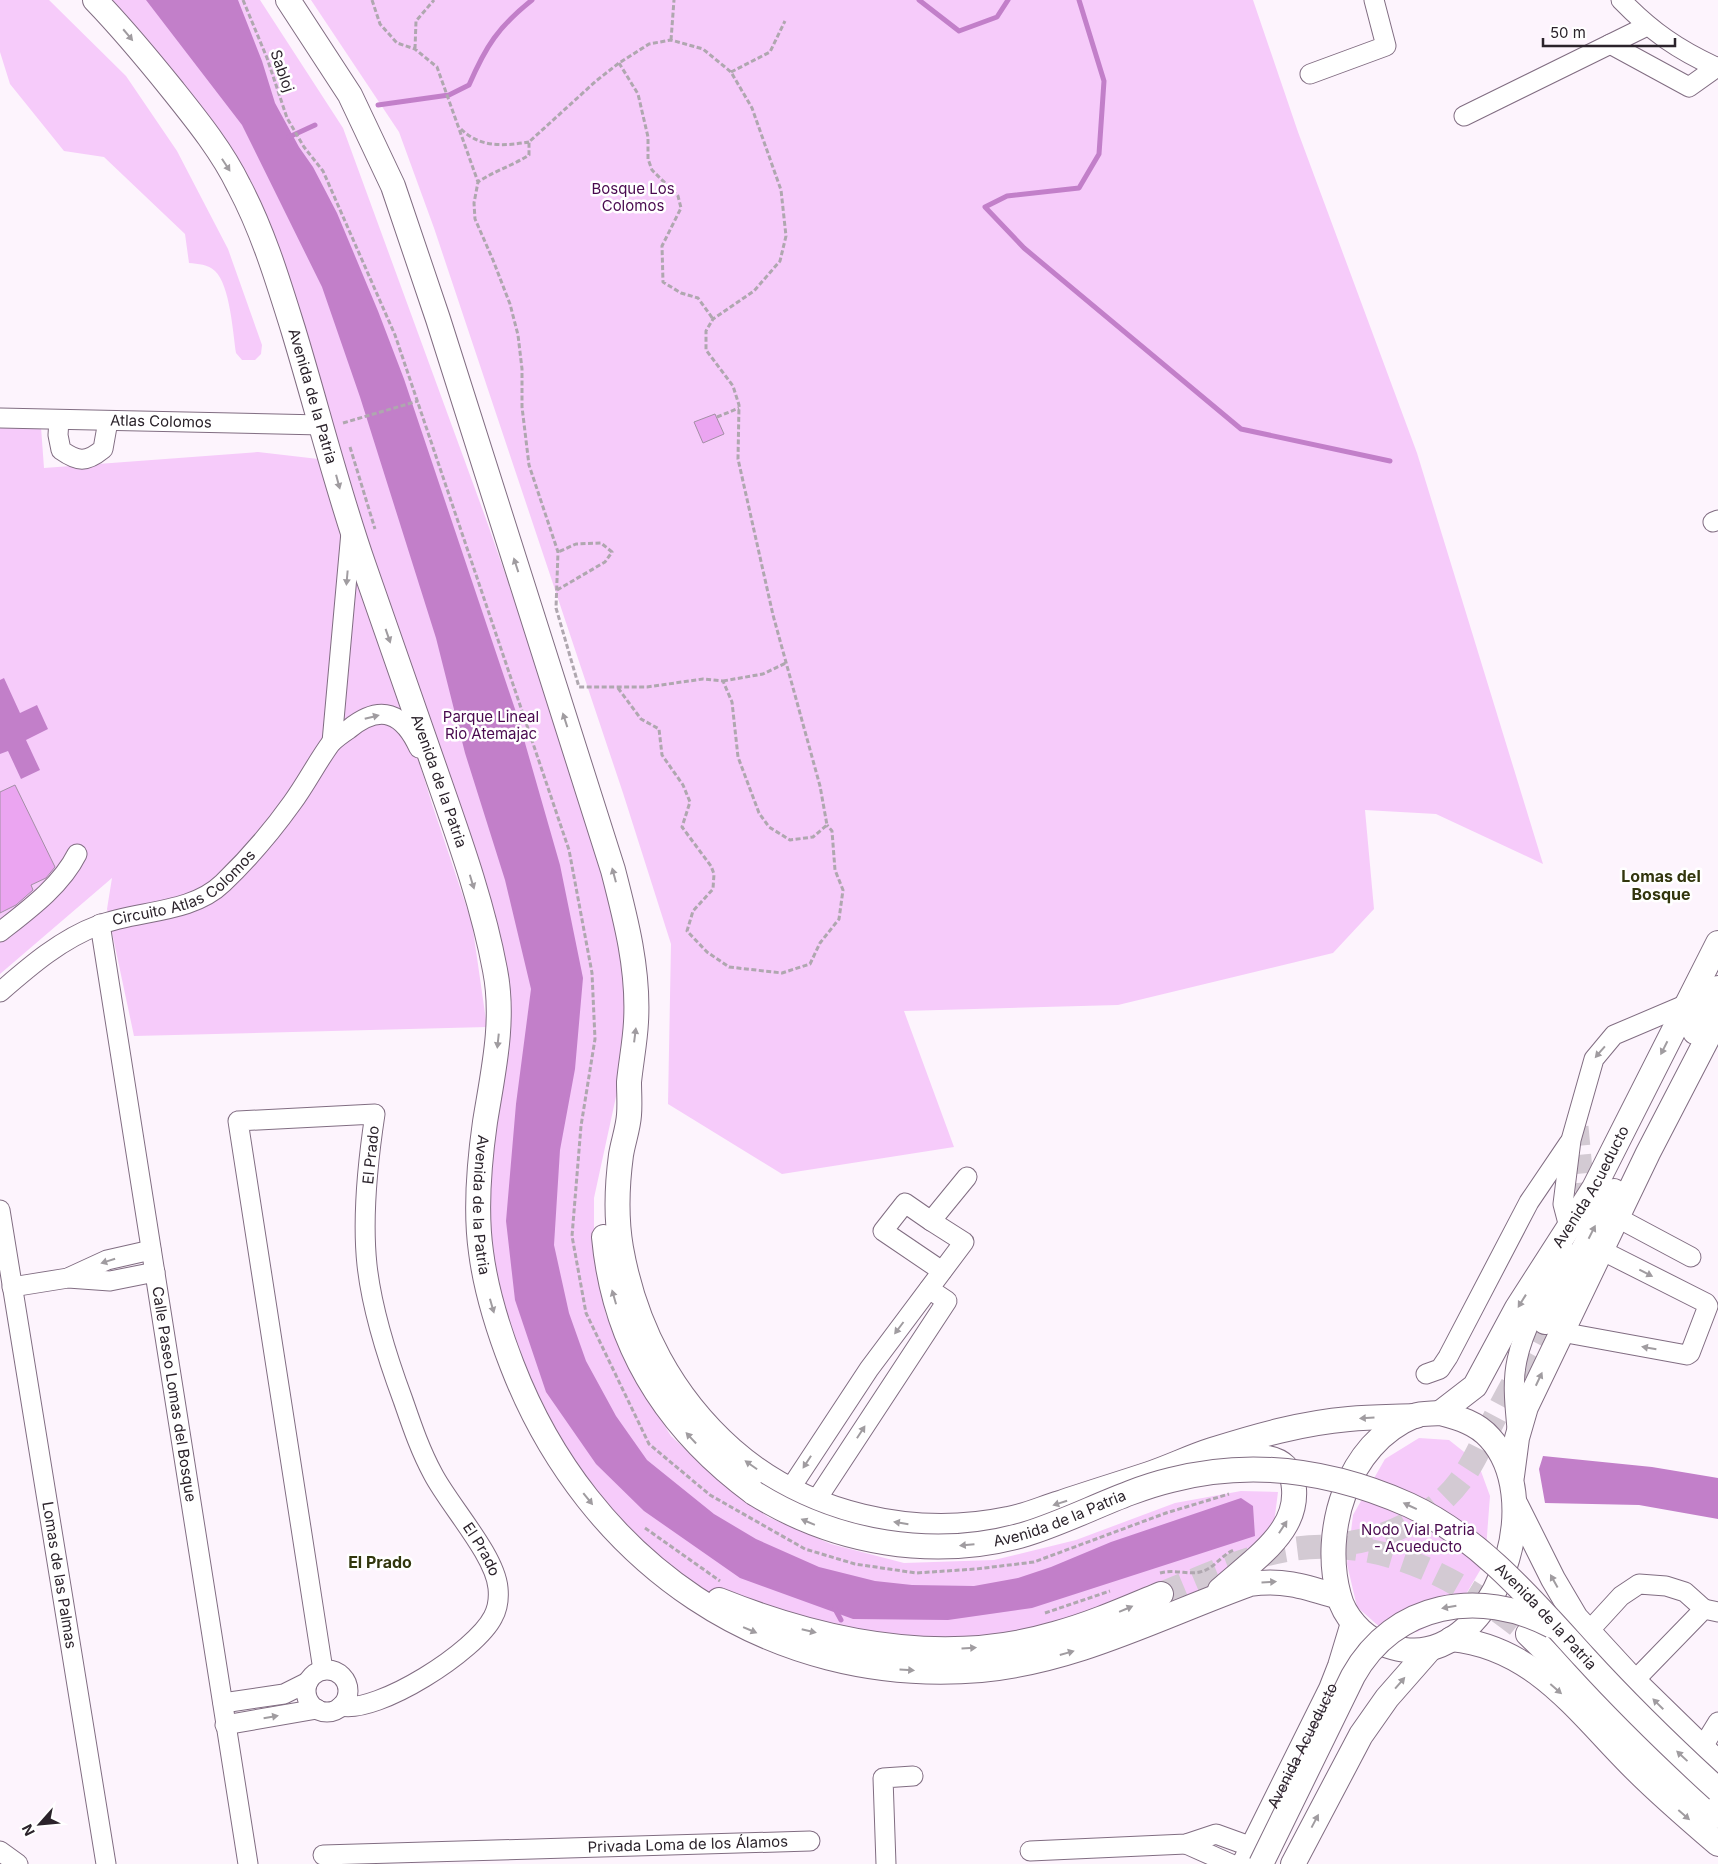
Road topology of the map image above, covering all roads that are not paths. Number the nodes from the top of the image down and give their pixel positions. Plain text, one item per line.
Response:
1 (94, 0) edge
2 (288, 0) edge
3 (1374, 0) edge
4 (1621, 0) edge
5 (1647, 26) junction
6 (1610, 44) junction
7 (1717, 67) edge
8 (1310, 74) dead end
9 (1464, 116) dead end
10 (0, 418) edge
11 (59, 420) junction
12 (108, 421) junction
13 (333, 424) junction
14 (351, 529) junction
15 (332, 742) junction
16 (458, 835) junction
17 (77, 854) dead end
18 (100, 924) junction
19 (0, 932) edge
20 (1718, 943) edge
21 (1718, 988) edge
22 (1, 990) edge
23 (1687, 1004) junction
24 (1718, 1019) edge
25 (629, 1084) junction
26 (1571, 1140) junction
27 (967, 1177) dead end
28 (0, 1210) edge
29 (1618, 1218) junction
30 (931, 1221) junction
31 (1569, 1227) junction
32 (151, 1250) junction
33 (1603, 1251) junction
34 (1568, 1253) tunnel mouth
35 (1691, 1256) dead end
36 (942, 1271) junction
37 (155, 1272) junction
38 (68, 1278) junction
39 (12, 1288) junction
40 (928, 1289) junction
41 (1553, 1327) junction
42 (869, 1369) junction
43 (1426, 1374) dead end
44 (892, 1384) junction
45 (1440, 1413) junction
46 (1416, 1416) junction
47 (1517, 1438) junction
48 (1151, 1473) junction
49 (1512, 1476) junction
50 (790, 1489) junction
51 (815, 1502) junction
52 (1516, 1503) junction
53 (665, 1576) junction
54 (1156, 1585) tunnel mouth
55 (1339, 1596) junction
56 (1212, 1598) junction
57 (1711, 1611) edge
58 (1353, 1623) junction
59 (1576, 1627) junction
60 (1528, 1634) tunnel mouth
61 (1452, 1639) junction
62 (1430, 1649) junction
63 (1526, 1664) junction
64 (323, 1670) junction
65 (1634, 1680) junction
66 (308, 1682) junction
67 (223, 1703) junction
68 (341, 1706) junction
69 (317, 1709) junction
70 (1718, 1722) edge
71 (226, 1725) junction
72 (1710, 1755) edge
73 (913, 1776) dead end
74 (1718, 1790) edge
75 (1718, 1816) edge
76 (810, 1841) dead end
77 (1186, 1844) junction
78 (1718, 1844) edge
79 (1030, 1850) dead end
80 (0, 1851) edge
81 (323, 1855) dead end
82 (566, 1856) edge
83 (1252, 1858) edge
84 (18, 1864) edge
85 (106, 1864) edge
86 (248, 1864) edge
87 (886, 1864) edge
88 (1231, 1864) edge
89 (1293, 1864) edge

1 -> 13 main road, Avenida de la Patria
25 -> 2 main road, Avenida de la Patria
3 - 8 street
4 - 5 street
5 - 6 street
5 - 7 street
6 - 7 street
6 - 9 street
10 - 11 street, Atlas Colomos
11 - 12 street, Atlas Colomos
11 - 12 street
12 - 13 street, Atlas Colomos
13 -> 14 main road, Avenida de la Patria
14 -> 15 street, Circuito Atlas Colomos
14 -> 16 main road, Avenida de la Patria
15 -> 16 street, Circuito Atlas Colomos
15 - 18 street, Circuito Atlas Colomos
16 -> 53 main road, Avenida de la Patria
17 - 19 street
18 - 22 street, Circuito Atlas Colomos
18 - 32 street, Calle Paseo Lomas del Bosque
20 - 23 main road, Avenida Acueducto
41 -> 21 main road
23 -> 26 street
23 -> 31 main road, Avenida Acueducto
24 - 29 main road
50 -> 25 main road, Avenida de la Patria
59 -> 25 main road, Avenida de la Patria, bridge
26 - 31 street
26 - 43 street
27 - 30 street
28 - 39 street, Lomas de las Palmas
29 - 33 main road
29 - 35 street
30 - 36 street
30 - 36 street
31 -> 45 main road, Avenida Acueducto
32 - 37 street, Calle Paseo Lomas del Bosque
32 -> 38 street
33 - 41 main road
33 -> 41 street
34 - 47 street
36 - 40 street
37 - 38 street
37 - 67 street, Calle Paseo Lomas del Bosque
38 - 39 street
39 - 85 street, Lomas de las Palmas
40 -> 42 street
40 - 44 street
47 -> 41 main road
42 - 44 street
42 -> 50 street
51 -> 44 street
45 - 46 main road, Avenida de la Patria
45 - 49 main road
46 -> 48 main road, Avenida de la Patria
46 - 55 main road
47 - 49 main road
48 -> 51 main road, Avenida de la Patria
56 -> 48 main road
49 - 52 main road
50 - 51 main road, Avenida de la Patria
59 -> 52 main road, Avenida de la Patria
52 - 61 main road
53 -> 54 main road, Avenida de la Patria
53 -> 56 main road, Avenida de la Patria
56 -> 55 main road, Avenida de la Patria
55 - 58 main road
57 - 59 street
57 - 65 street
58 - 62 main road
58 - 83 main road, Avenida Acueducto
59 - 63 main road
59 - 65 main road, Avenida de la Patria
74 -> 59 main road, Avenida de la Patria, bridge
59 -> 83 main road, bridge
60 - 75 main road, Avenida de la Patria
61 - 62 main road
61 - 63 main road
89 -> 62 main road
63 -> 78 main road
64 - 66 street
64 - 68 street
64 - 68 street, El Prado
72 -> 65 main road, Avenida de la Patria
66 - 67 street
66 - 69 street
67 - 71 street, Calle Paseo Lomas del Bosque
68 - 69 street
71 -> 69 street
70 - 72 street
71 - 86 street, Calle Paseo Lomas del Bosque
73 - 87 street
76 - 82 street, Privada Loma de los Álamos
77 - 79 street
77 - 83 street
77 - 88 street
80 - 84 street
81 - 82 street, Privada Loma de los Álamos

